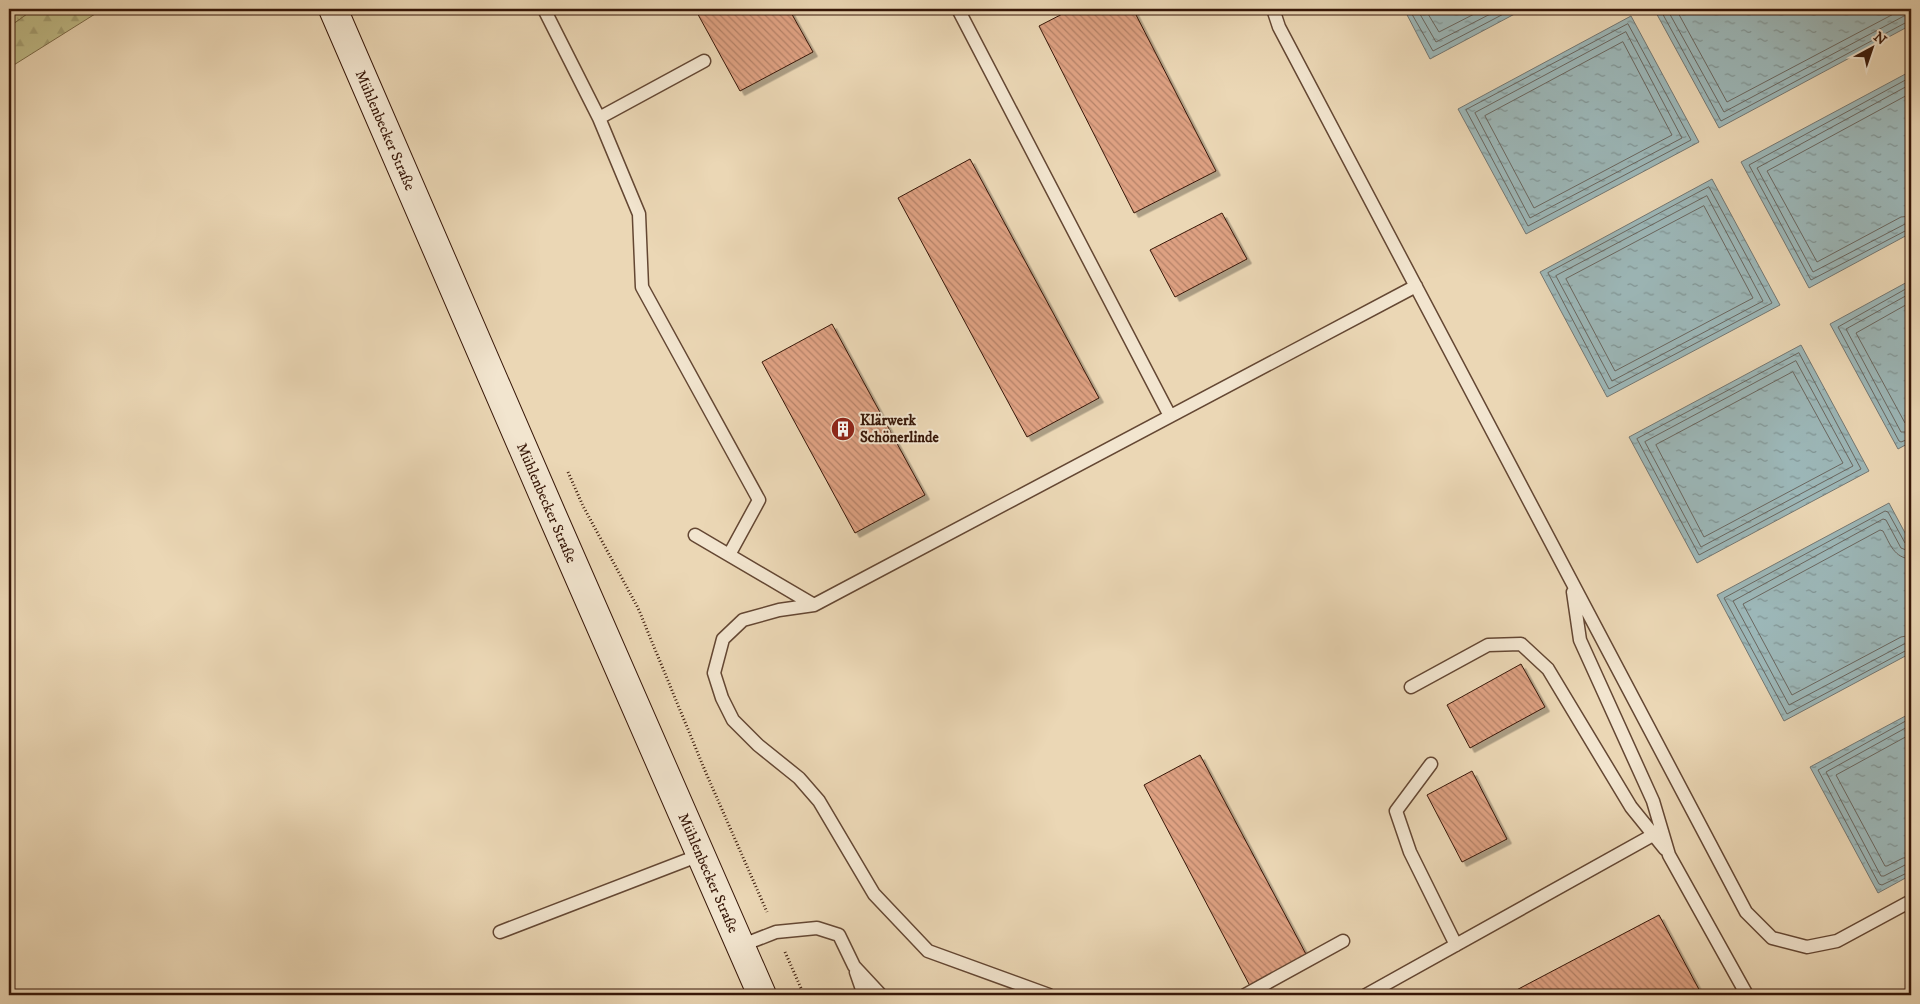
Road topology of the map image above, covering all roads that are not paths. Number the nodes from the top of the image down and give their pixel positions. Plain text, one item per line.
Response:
1 (333, 9) edge
2 (544, 9) edge
3 (958, 9) edge
4 (1273, 9) edge
5 (704, 61) dead end
6 (599, 118) junction
7 (1416, 286) junction
8 (1170, 416) junction
9 (695, 535) dead end
10 (729, 555) junction
11 (1572, 583) junction
12 (814, 605) junction
13 (1411, 687) dead end
14 (1431, 764) dead end
15 (1653, 835) junction
16 (700, 855) junction
17 (1669, 855) junction
18 (1911, 901) edge
19 (500, 932) dead end
20 (1343, 941) dead end
21 (1456, 945) junction
22 (740, 946) junction
23 (854, 966) junction
24 (762, 995) edge
25 (864, 995) edge
26 (881, 995) edge
27 (1049, 995) edge
28 (1245, 995) edge
29 (1366, 995) edge
30 (1747, 995) edge

1 - 16 main road, Mühlenbecker Straße
2 - 6 lane
3 - 8 lane
4 - 7 lane
5 - 6 lane
6 - 10 lane
7 - 8 lane
7 - 11 lane
8 - 12 lane
9 - 10 lane
10 - 12 lane
11 - 17 lane
11 - 18 lane
12 - 27 lane
13 - 15 lane
14 - 21 lane
15 - 17 lane
15 - 21 lane
16 - 19 lane
16 - 22 main road, Mühlenbecker Straße
17 - 30 lane
20 - 28 lane
21 - 29 lane
22 - 23 lane
22 - 24 main road, Mühlenbecker Straße
23 - 25 lane
23 - 26 lane

